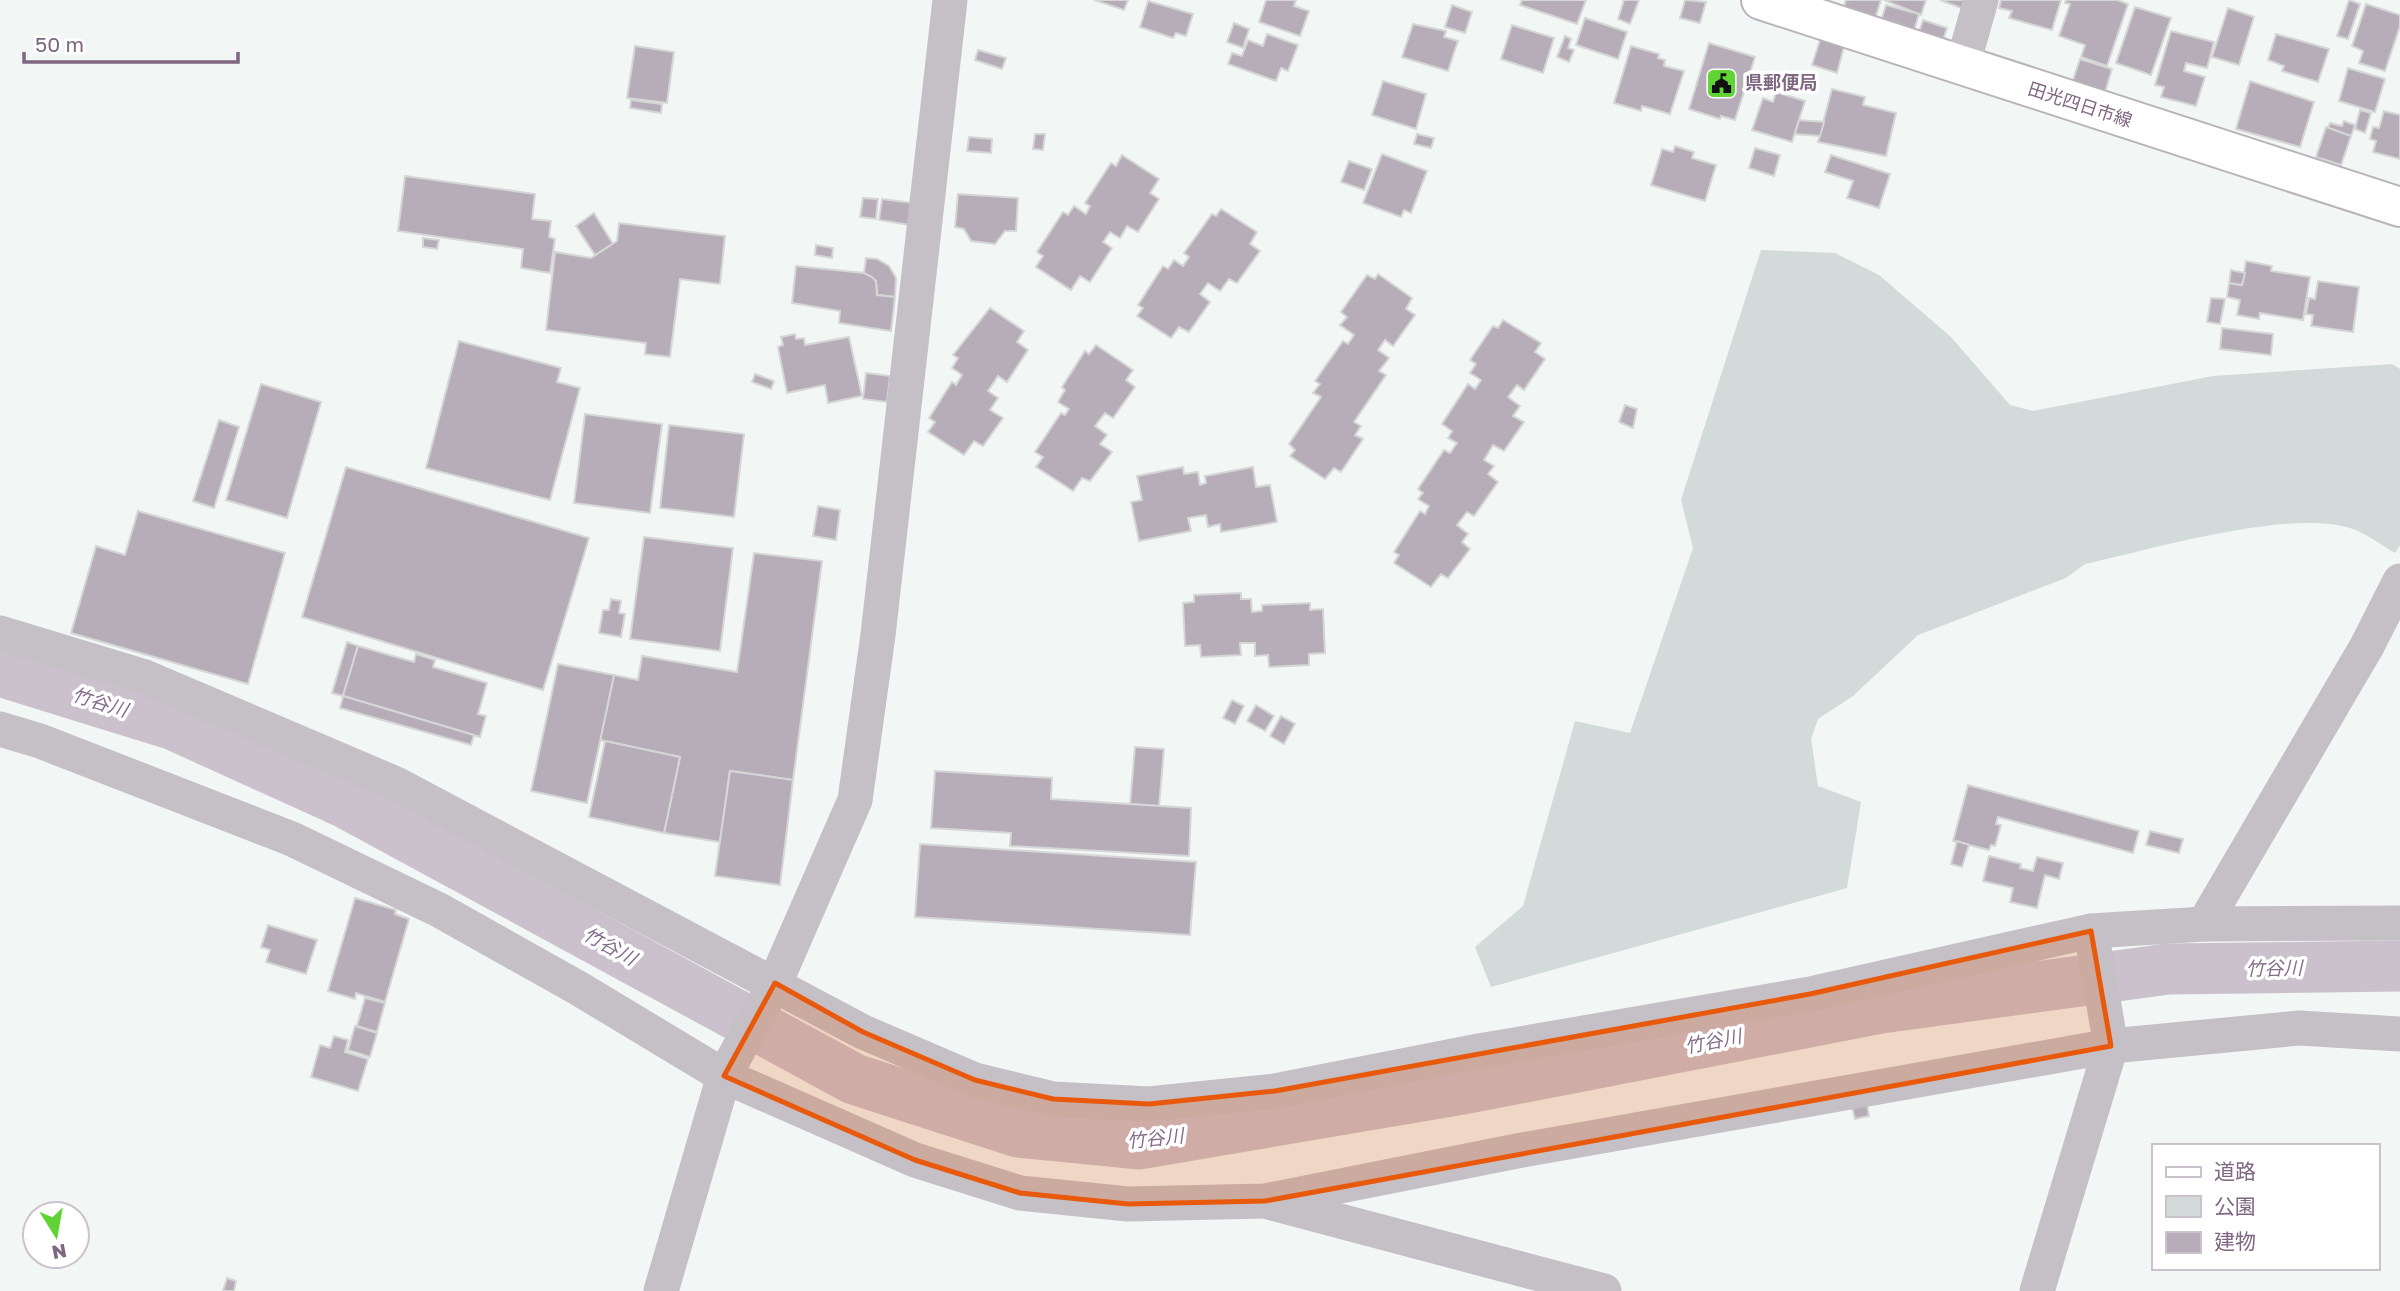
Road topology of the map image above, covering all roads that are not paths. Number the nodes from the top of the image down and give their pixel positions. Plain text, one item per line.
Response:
1 (950, 0) edge
2 (1761, 0) edge
3 (1981, 0) edge
4 (1962, 67) junction
5 (2400, 208) edge
6 (2400, 582) edge
7 (0, 633) edge
8 (0, 729) edge
9 (2400, 923) edge
10 (2204, 924) junction
11 (2092, 939) junction
12 (770, 990) junction
13 (2400, 1034) edge
14 (2111, 1046) junction
15 (727, 1067) junction
16 (1265, 1201) junction
17 (661, 1291) edge
18 (1604, 1291) edge
19 (2037, 1291) edge

1 - 12 street
2 - 4 main road, 田光四日市線
3 - 4 street
4 - 5 main road, 田光四日市線
6 - 10 street
7 - 12 street
8 - 15 street
9 - 10 street
10 - 11 street
11 - 12 street
11 - 14 street
12 - 15 street
13 - 14 street
14 - 16 street
14 - 19 street
15 - 16 street
15 - 17 street
16 - 18 street

